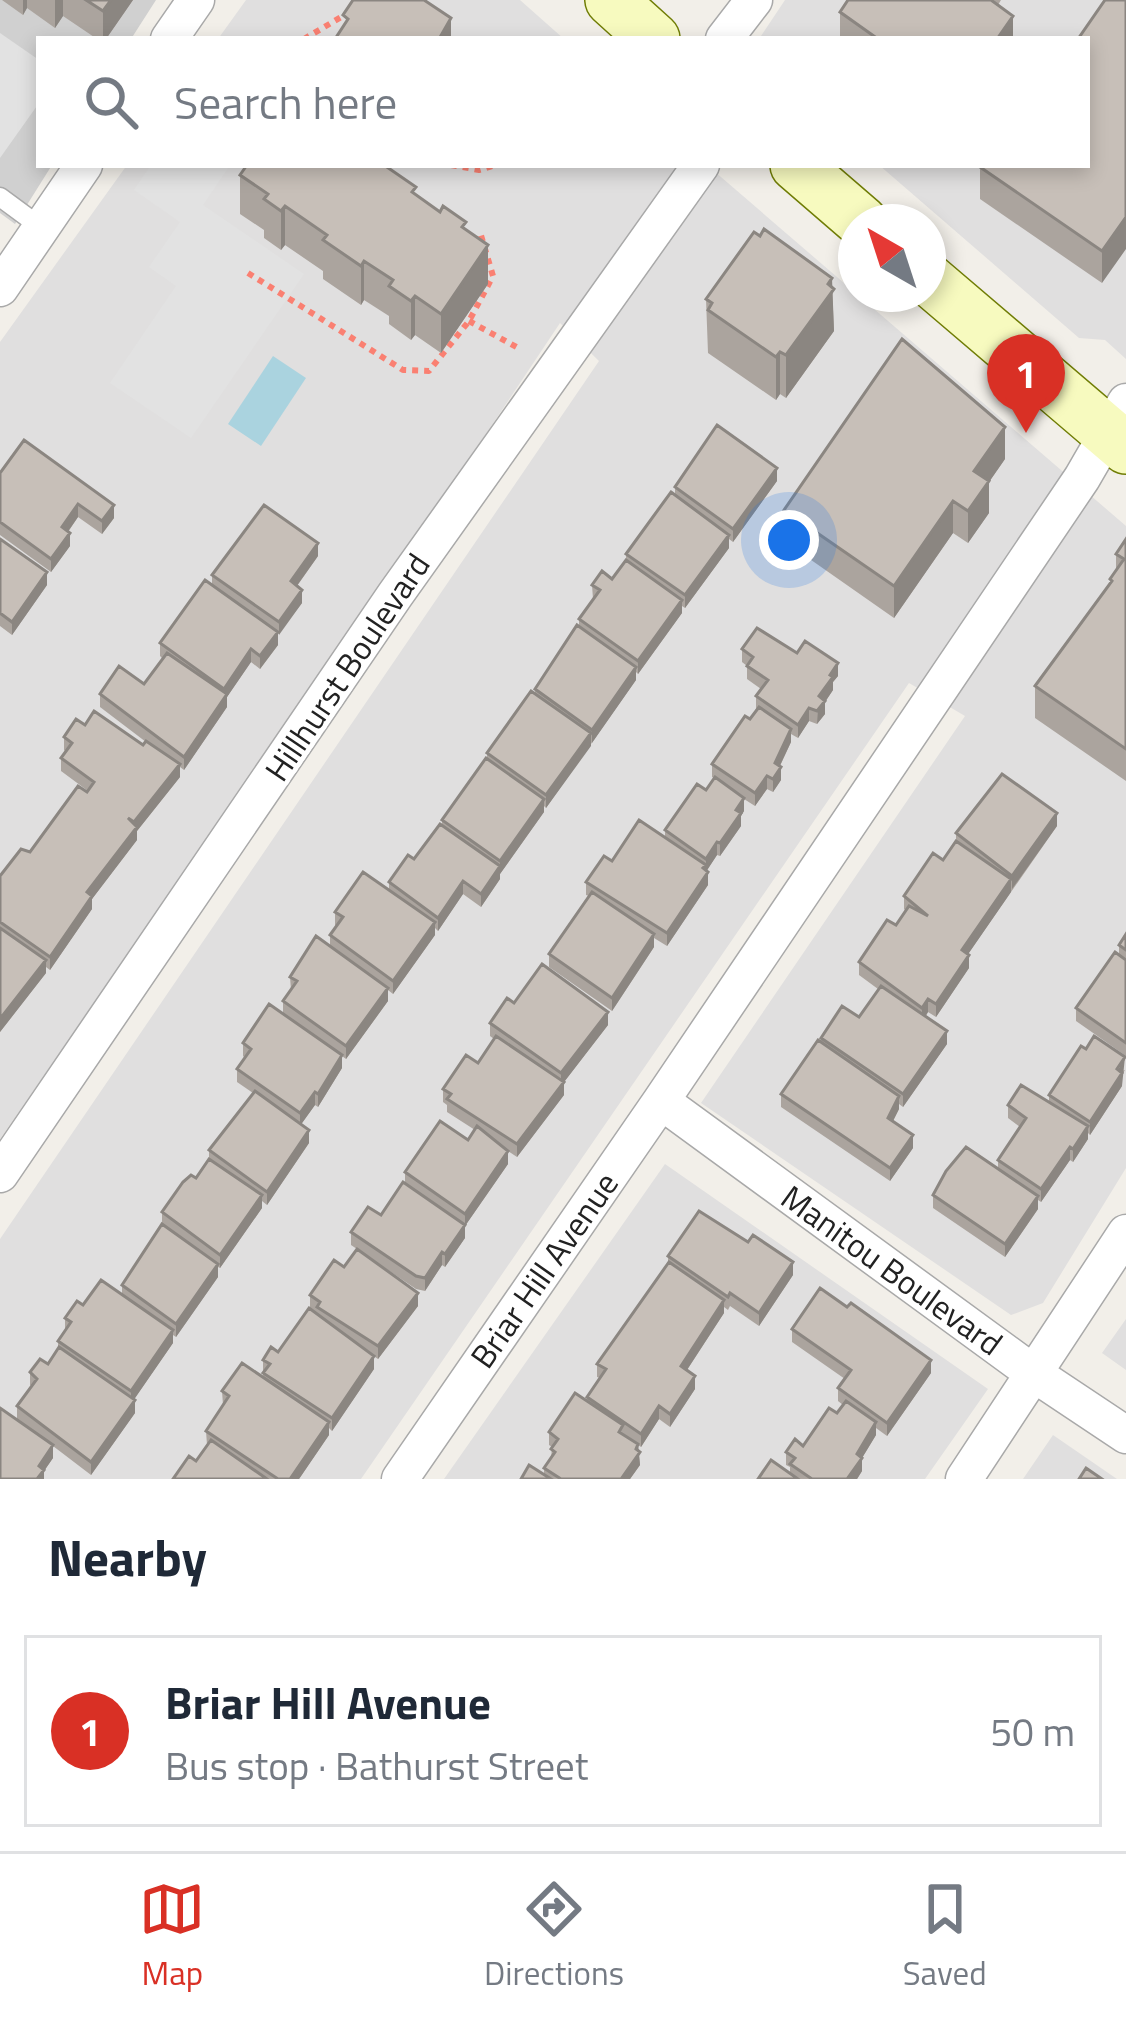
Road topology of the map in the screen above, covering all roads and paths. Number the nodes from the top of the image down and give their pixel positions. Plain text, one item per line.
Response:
1 (196, 0) edge
2 (611, 0) edge
3 (754, 0) edge
4 (361, 6) edge
5 (171, 36) edge
6 (309, 36) edge
7 (651, 36) edge
8 (726, 36) edge
9 (82, 168) edge
10 (699, 168) edge
11 (799, 168) edge
12 (0, 197) edge
13 (841, 204) edge
14 (42, 228) junction
15 (480, 232) dead end
16 (248, 273) dead end
17 (0, 288) edge
18 (946, 293) edge
19 (469, 321) junction
20 (520, 349) dead end
21 (1119, 426) edge
22 (661, 1101) junction
23 (0, 1174) edge
24 (1126, 1233) edge
25 (1036, 1375) junction
26 (1126, 1436) edge
27 (400, 1479) edge
28 (964, 1479) edge

1 - 5 street
2 - 7 main road
3 - 8 street
4 - 6 path
9 - 14 street
10 - 23 street, Hillhurst Boulevard
11 - 13 main road
12 - 14 lane
14 - 17 street
15 - 19 path
16 - 19 path
18 - 21 main road
19 - 20 path
21 - 22 street, Briar Hill Avenue
22 - 25 street, Manitou Boulevard
22 - 27 street, Briar Hill Avenue
24 - 25 street
25 - 26 street, Manitou Boulevard
25 - 28 street

